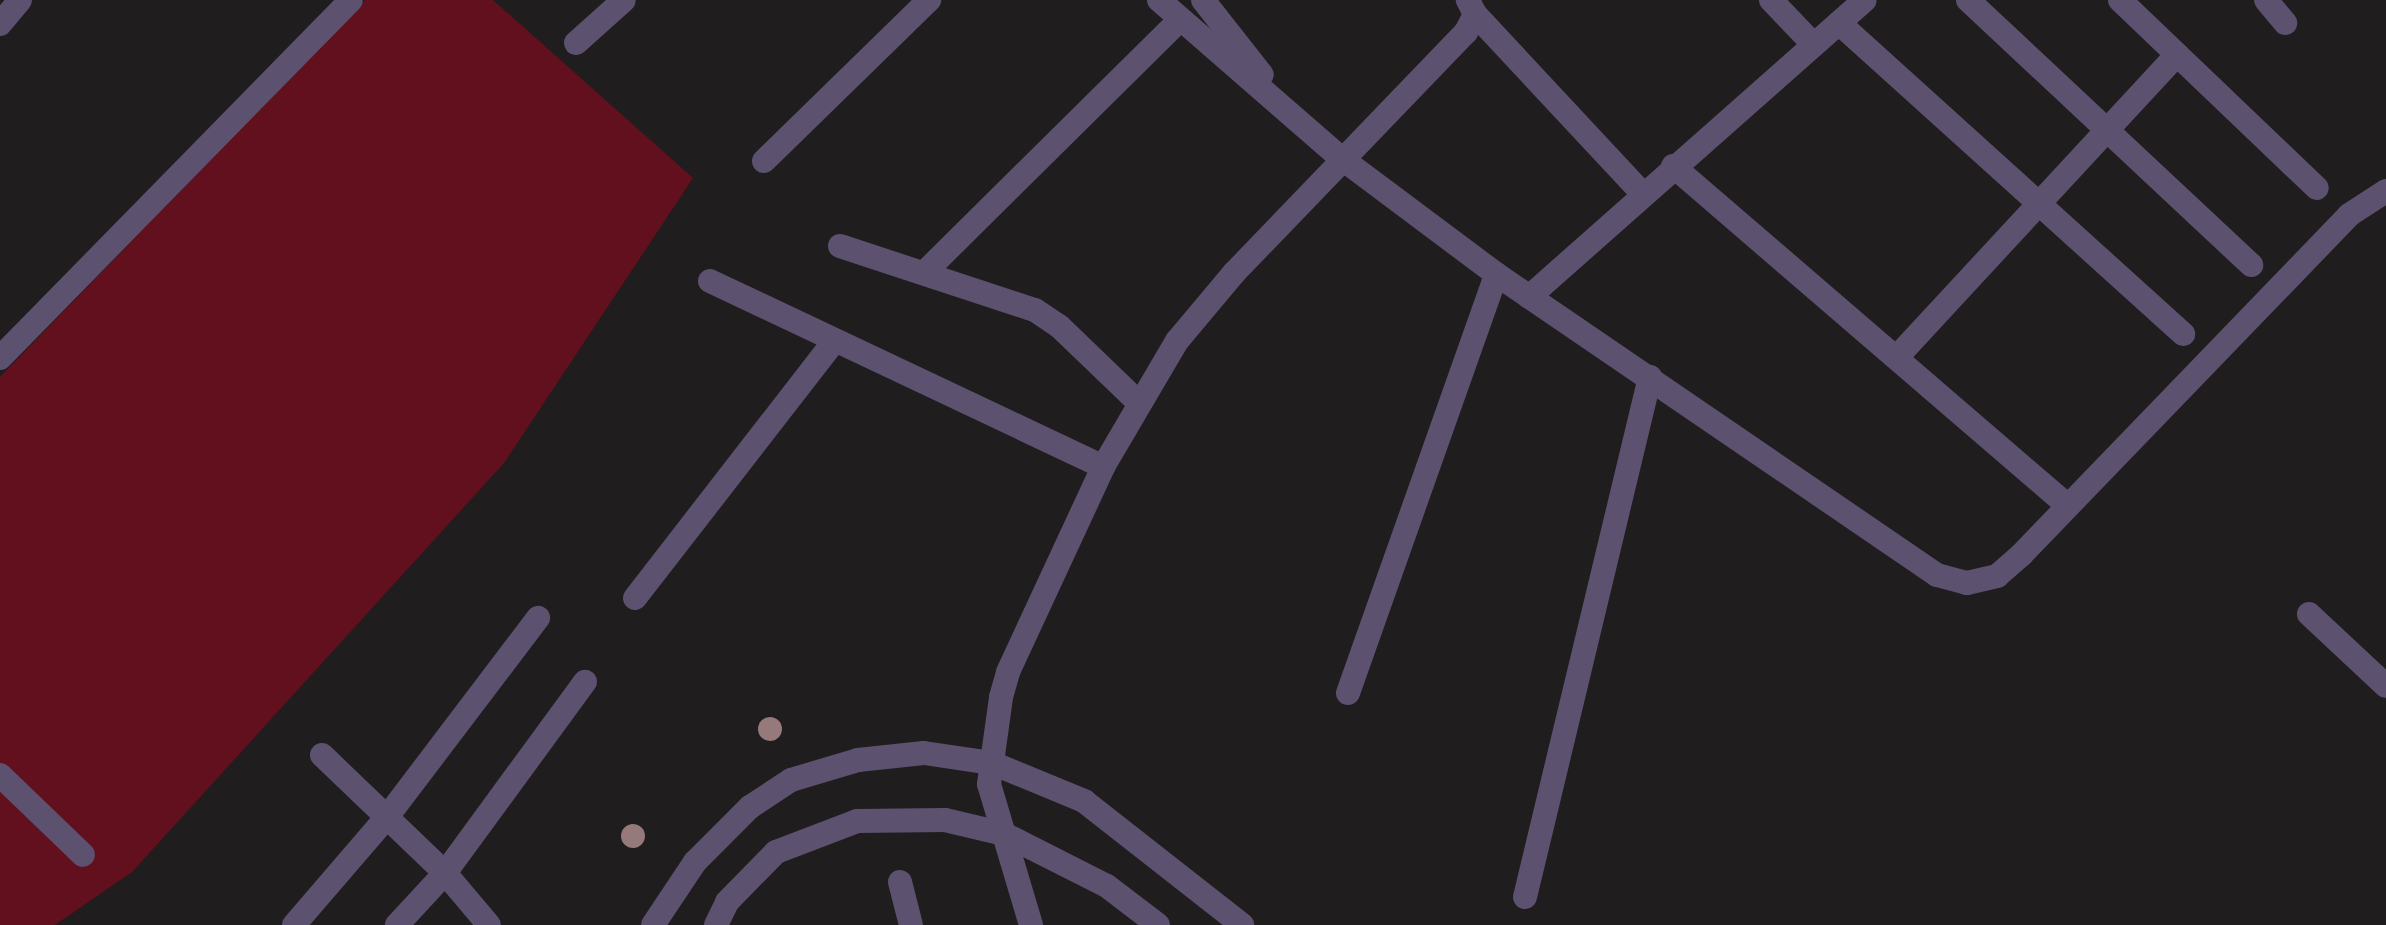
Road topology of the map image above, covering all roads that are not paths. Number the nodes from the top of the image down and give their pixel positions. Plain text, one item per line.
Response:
1 (20, 0) edge
2 (351, 0) edge
3 (624, 0) edge
4 (929, 0) edge
5 (1159, 0) edge
6 (1203, 0) edge
7 (1771, 0) edge
8 (1865, 0) edge
9 (1968, 0) edge
10 (2120, 0) edge
11 (2266, 0) edge
12 (1472, 7) edge
13 (1180, 20) junction
14 (1839, 23) junction
15 (2285, 23) dead end
16 (0, 24) edge
17 (576, 43) dead end
18 (1814, 45) junction
19 (2177, 55) junction
20 (1293, 114) junction
21 (2106, 132) junction
22 (1341, 158) junction
23 (764, 161) dead end
24 (1673, 166) junction
25 (2317, 188) dead end
26 (2386, 191) edge
27 (1642, 193) junction
28 (2039, 204) junction
29 (840, 246) dead end
30 (2251, 265) dead end
31 (925, 272) junction
32 (1496, 274) junction
33 (710, 281) dead end
34 (1529, 297) junction
35 (2183, 334) dead end
36 (835, 340) junction
37 (1897, 357) junction
38 (0, 358) edge
39 (1650, 377) junction
40 (1137, 401) junction
41 (1103, 467) junction
42 (2068, 506) junction
43 (635, 598) dead end
44 (2309, 614) dead end
45 (538, 618) dead end
46 (585, 682) dead end
47 (2386, 686) edge
48 (1348, 693) dead end
49 (322, 755) dead end
50 (992, 763) junction
51 (0, 775) edge
52 (387, 817) junction
53 (1004, 834) junction
54 (83, 855) dead end
55 (445, 873) junction
56 (900, 882) dead end
57 (1525, 897) dead end
58 (294, 925) edge
59 (397, 925) edge
60 (489, 925) edge
61 (653, 925) edge
62 (716, 925) edge
63 (911, 925) edge
64 (1031, 925) edge
65 (1158, 925) edge
66 (1242, 925) edge

1 - 16 street
2 - 38 street
3 - 17 street
4 - 23 street
5 - 13 street
6 - 20 street
7 - 18 street
8 - 14 street
9 - 21 street
10 - 19 street
11 - 15 street
12 - 22 street
12 - 27 street
13 - 20 street
13 - 31 street
14 - 18 street
14 - 28 street
18 - 24 street
19 - 21 street
19 - 25 street
20 - 22 street
21 - 28 street
21 - 30 street
22 - 32 street
22 - 40 street
24 - 27 street
24 - 37 street
26 - 42 street
27 - 34 street
28 - 35 street
28 - 37 street
29 - 31 street
31 - 40 street
32 - 34 street
32 - 48 street
33 - 36 street
34 - 39 street
36 - 41 street
36 - 43 street
37 - 42 street
39 - 42 street
39 - 57 street
40 - 41 street
41 - 50 street
44 - 47 street
45 - 52 street
46 - 55 street
49 - 52 street
50 - 53 street
50 - 61 street
50 - 66 street
51 - 54 street
52 - 55 street
52 - 58 street
53 - 62 street
53 - 64 street
53 - 65 street
55 - 59 street
55 - 60 street
56 - 63 street

